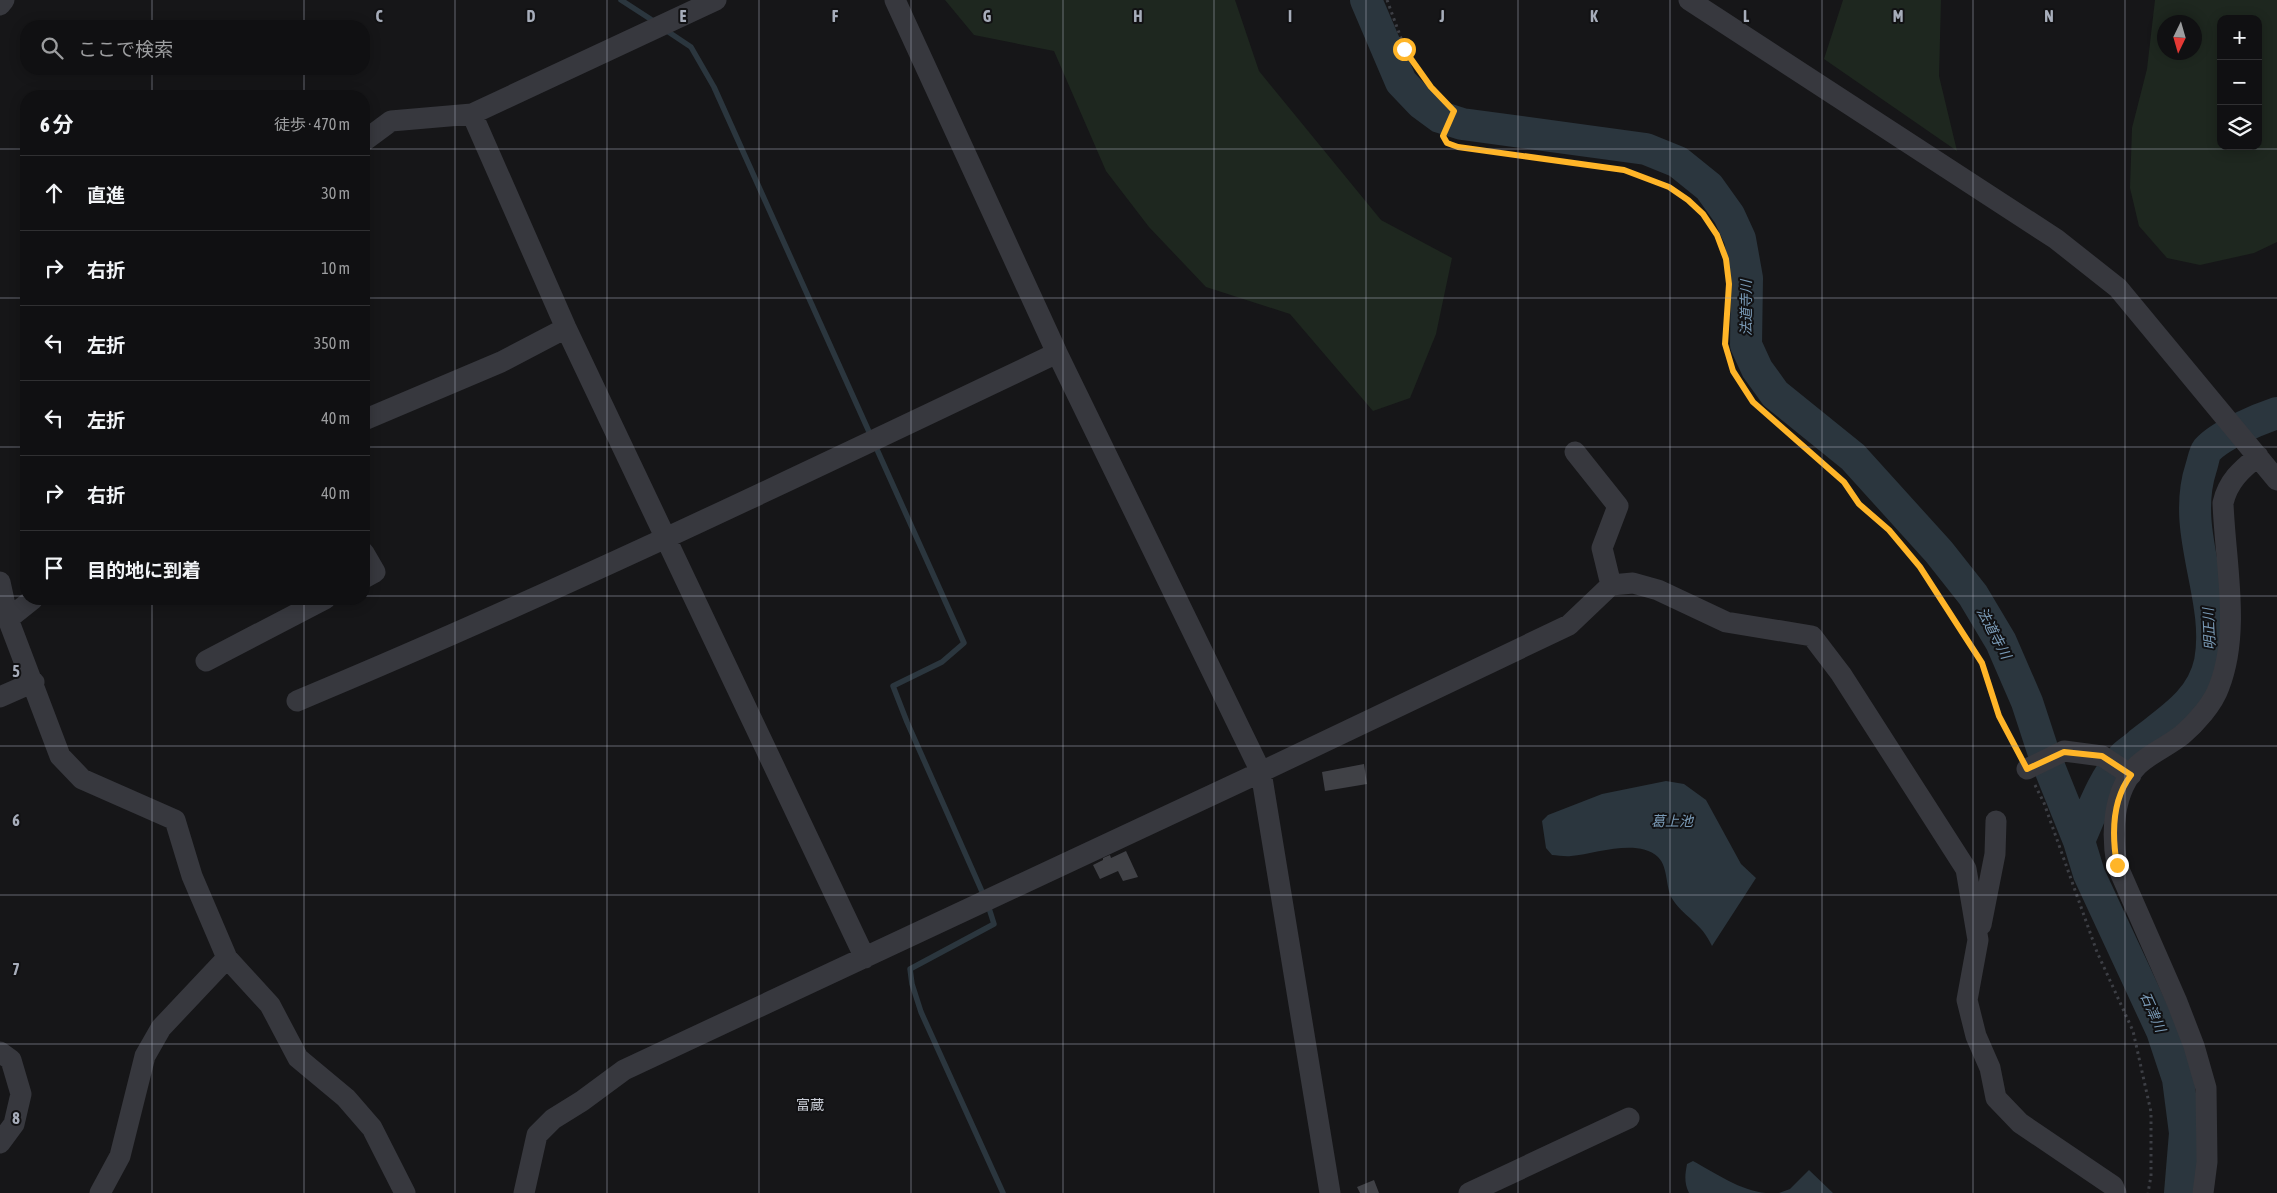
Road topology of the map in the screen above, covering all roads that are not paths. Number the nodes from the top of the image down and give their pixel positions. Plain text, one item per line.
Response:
1 (4, 0) edge
2 (716, 0) edge
3 (895, 0) edge
4 (1689, 0) edge
5 (0, 6) edge
6 (472, 114) junction
7 (370, 137) edge
8 (566, 328) junction
9 (1057, 353) junction
10 (370, 417) edge
11 (1576, 452) dead end
12 (2256, 454) junction
13 (2277, 480) edge
14 (668, 539) junction
15 (370, 563) edge
16 (370, 575) edge
17 (0, 582) edge
18 (1611, 585) junction
19 (26, 605) edge
20 (313, 605) edge
21 (8, 619) junction
22 (206, 661) dead end
23 (34, 682) junction
24 (0, 697) edge
25 (297, 701) dead end
26 (2027, 769) road end
27 (1261, 772) junction
28 (2131, 775) junction
29 (1996, 821) dead end
30 (1978, 940) junction
31 (226, 958) junction
32 (865, 958) junction
33 (0, 1052) edge
34 (1629, 1118) dead end
35 (0, 1143) edge
36 (100, 1193) edge
37 (405, 1193) edge
38 (524, 1193) edge
39 (1330, 1193) edge
40 (1469, 1193) edge
41 (2116, 1193) edge
42 (2203, 1193) edge

1 - 5 street
2 - 6 street
3 - 9 street
4 - 12 street
6 - 7 street
6 - 8 street
8 - 10 street
8 - 14 street
9 - 14 street
9 - 27 street
11 - 18 street
12 - 13 street
12 - 28 street
14 - 25 street
14 - 32 street
15 - 16 street
17 - 21 street
18 - 27 street
18 - 30 street
19 - 21 street
20 - 22 street
21 - 23 street
23 - 24 street
23 - 31 street
26 - 28 street
27 - 32 street
27 - 39 street
28 - 42 street
29 - 30 street
30 - 41 street
31 - 36 street
31 - 37 street
32 - 38 street
33 - 35 street
34 - 40 street

